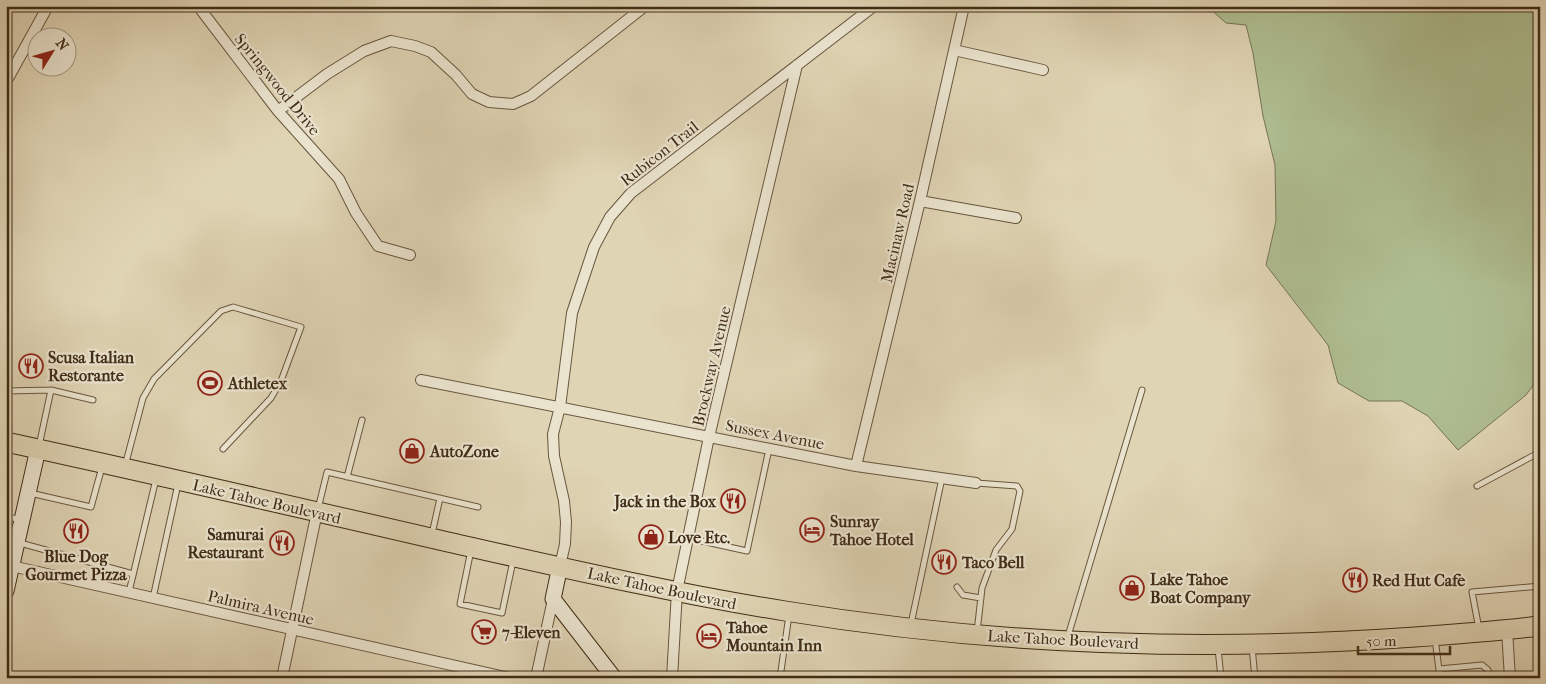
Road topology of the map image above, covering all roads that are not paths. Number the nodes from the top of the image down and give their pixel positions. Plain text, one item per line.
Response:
1 (47, 6) edge
2 (198, 6) edge
3 (645, 6) edge
4 (874, 6) edge
5 (964, 6) edge
6 (954, 50) junction
7 (797, 65) junction
8 (1043, 70) dead end
9 (6, 82) edge
10 (278, 112) junction
11 (920, 201) junction
12 (1016, 218) dead end
13 (410, 255) dead end
14 (421, 380) dead end
15 (51, 390) junction
16 (1142, 390) dead end
17 (6, 391) edge
18 (93, 400) dead end
19 (560, 407) junction
20 (362, 420) dead end
21 (710, 437) junction
22 (6, 442) edge
23 (38, 449) junction
24 (223, 449) dead end
25 (769, 449) junction
26 (1540, 452) edge
27 (102, 464) junction
28 (856, 466) junction
29 (125, 468) junction
30 (157, 476) junction
31 (347, 477) junction
32 (942, 478) junction
33 (179, 481) junction
34 (976, 483) joint
35 (1476, 486) dead end
36 (28, 492) junction
37 (440, 498) junction
38 (478, 507) dead end
39 (317, 512) junction
40 (6, 516) edge
41 (22, 520) junction
42 (431, 538) junction
43 (688, 538) junction
44 (17, 543) junction
45 (472, 547) junction
46 (514, 557) junction
47 (9, 565) edge
48 (560, 566) junction
49 (133, 574) junction
50 (1540, 586) edge
51 (957, 587) dead end
52 (6, 591) edge
53 (677, 591) junction
54 (129, 593) junction
55 (153, 598) junction
56 (981, 598) junction
57 (553, 599) junction
58 (789, 612) junction
59 (1540, 626) edge
60 (910, 627) junction
61 (293, 630) junction
62 (1506, 630) junction
63 (1479, 632) junction
64 (977, 634) junction
65 (1435, 635) junction
66 (1067, 641) junction
67 (1217, 644) junction
68 (1252, 644) junction
69 (1439, 669) junction
70 (282, 678) edge
71 (509, 678) edge
72 (536, 678) edge
73 (614, 678) edge
74 (672, 678) edge
75 (780, 678) edge
76 (1221, 678) edge
77 (1255, 678) edge
78 (1440, 678) edge
79 (1490, 678) edge
80 (1510, 678) edge

1 - 9 street
2 - 10 street, Springwood Drive
3 - 10 street
4 - 7 street, Rubicon Trail
5 - 6 street, Macinaw Road
6 - 8 street
6 - 11 street, Macinaw Road
7 - 19 street, Rubicon Trail
7 - 21 street, Brockway Avenue
10 - 13 street, Springwood Drive
11 - 12 street
11 - 28 street, Macinaw Road
14 - 19 street, Sussex Avenue
15 - 17 lane
15 - 18 lane
15 - 23 lane
16 - 66 lane
19 - 21 street, Sussex Avenue
19 - 48 street, Rubicon Trail
20 - 31 lane
21 - 25 street, Sussex Avenue
21 - 43 street, Brockway Avenue
22 - 23 highway, Lake Tahoe Boulevard
23 - 27 highway, Lake Tahoe Boulevard
23 - 36 street
24 - 29 lane
25 - 28 street, Sussex Avenue
25 - 43 lane
26 - 35 lane
27 - 29 highway, Lake Tahoe Boulevard
27 - 36 lane
28 - 32 street, Sussex Avenue
29 - 30 highway, Lake Tahoe Boulevard
30 - 33 highway, Lake Tahoe Boulevard
30 - 49 lane
31 - 37 lane
31 - 39 lane
32 - 34 street, Sussex Avenue
32 - 60 lane
33 - 39 highway, Lake Tahoe Boulevard
33 - 55 lane
34 - 56 lane
36 - 41 street
37 - 38 lane
37 - 42 lane
39 - 42 highway, Lake Tahoe Boulevard
39 - 61 street
40 - 41 lane
41 - 44 street
42 - 45 highway, Lake Tahoe Boulevard
43 - 53 street, Brockway Avenue
44 - 47 street
44 - 49 lane
45 - 46 highway, Lake Tahoe Boulevard
45 - 46 lane
46 - 48 highway, Lake Tahoe Boulevard
47 - 52 street
47 - 54 street, Palmira Avenue
48 - 53 highway, Lake Tahoe Boulevard
48 - 57 street
49 - 54 lane
50 - 63 lane
51 - 56 lane
53 - 58 highway, Lake Tahoe Boulevard
53 - 74 street, Brockway Avenue
54 - 55 street, Palmira Avenue
55 - 61 street, Palmira Avenue
56 - 64 lane
57 - 72 street
57 - 73 street
58 - 60 highway, Lake Tahoe Boulevard
58 - 75 lane
59 - 62 highway, Lake Tahoe Boulevard
60 - 64 highway, Lake Tahoe Boulevard
61 - 70 street
61 - 71 street, Palmira Avenue
62 - 63 highway, Lake Tahoe Boulevard
62 - 80 street
63 - 65 highway, Lake Tahoe Boulevard
64 - 66 highway, Lake Tahoe Boulevard
65 - 68 highway, Lake Tahoe Boulevard
65 - 69 lane
66 - 67 highway, Lake Tahoe Boulevard
67 - 68 highway, Lake Tahoe Boulevard
67 - 76 lane
68 - 77 lane
69 - 78 lane
69 - 79 lane

